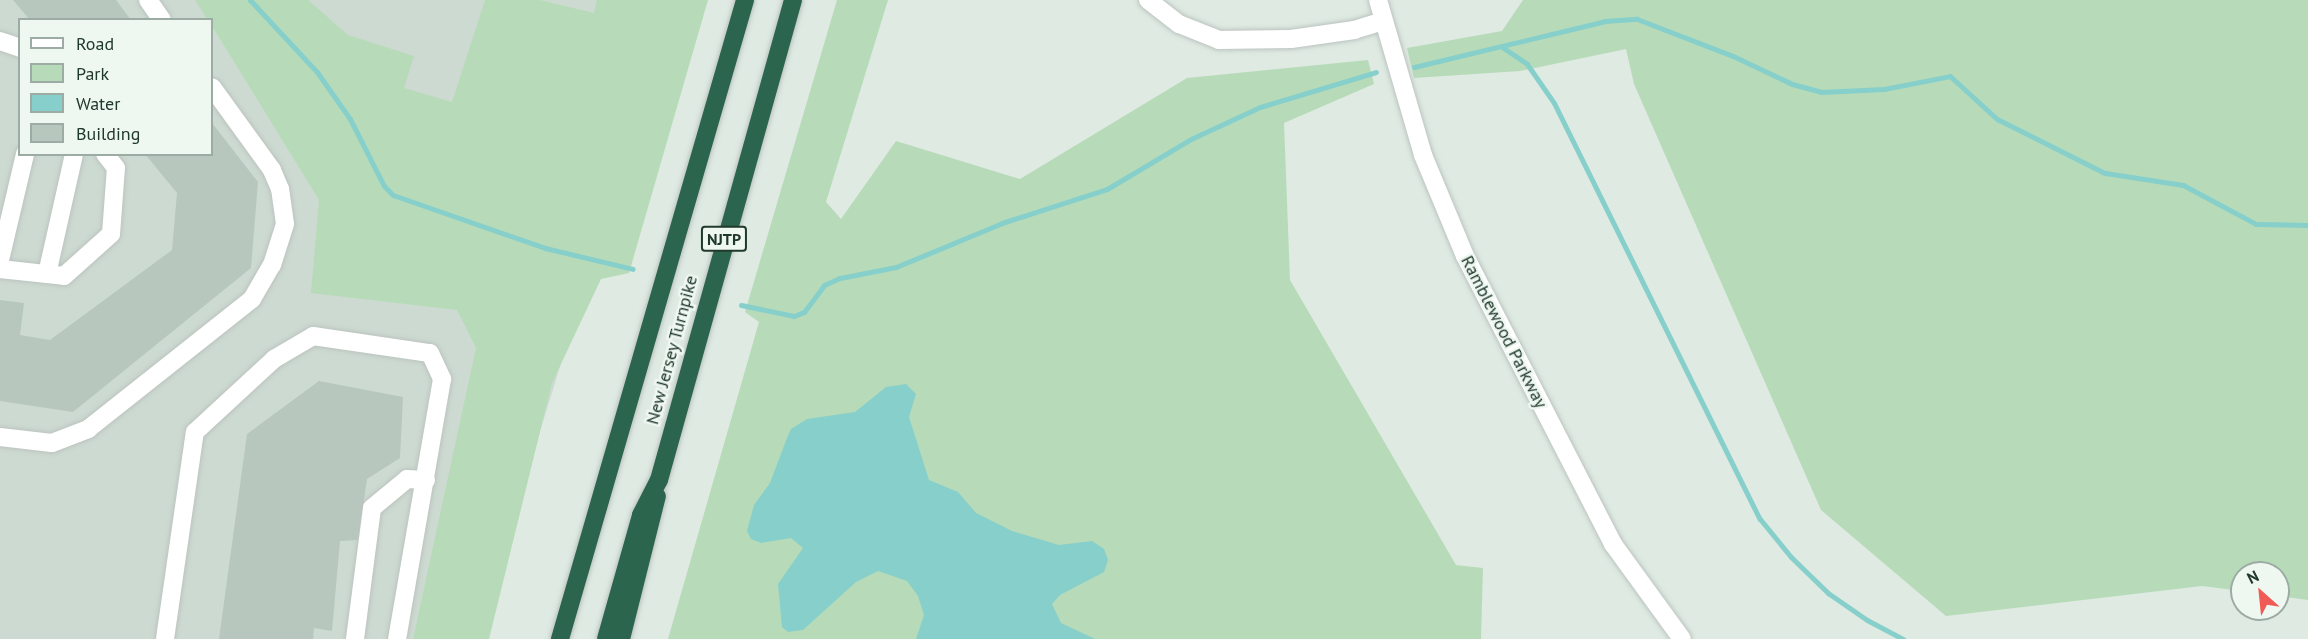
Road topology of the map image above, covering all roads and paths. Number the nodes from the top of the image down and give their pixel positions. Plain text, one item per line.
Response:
1 (148, 0) edge
2 (745, 0) edge
3 (793, 0) edge
4 (1148, 0) edge
5 (1378, 0) edge
6 (161, 18) edge
7 (1383, 21) junction
8 (0, 41) edge
9 (18, 47) edge
10 (213, 88) edge
11 (25, 156) edge
12 (74, 156) edge
13 (107, 156) edge
14 (0, 260) edge
15 (0, 269) edge
16 (47, 274) junction
17 (0, 437) edge
18 (426, 480) junction
19 (659, 480) junction
20 (572, 598) junction
21 (165, 639) edge
22 (355, 639) edge
23 (397, 639) edge
24 (555, 639) edge
25 (560, 639) edge
26 (606, 639) edge
27 (621, 639) edge
28 (1682, 639) edge

1 - 6 street
2 - 20 highway, New Jersey Turnpike / NJTP
3 - 19 highway, New Jersey Turnpike / NJTP
4 - 7 street
5 - 7 street, Ramblewood Parkway
7 - 28 street, Ramblewood Parkway
8 - 9 street
10 - 17 street
11 - 14 street
12 - 16 street
13 - 16 street
15 - 16 street
18 - 21 street
18 - 22 street
18 - 23 street
19 - 26 highway, New Jersey Turnpike / NJTP
19 - 27 highway
20 - 24 highway
20 - 25 highway, New Jersey Turnpike / NJTP

